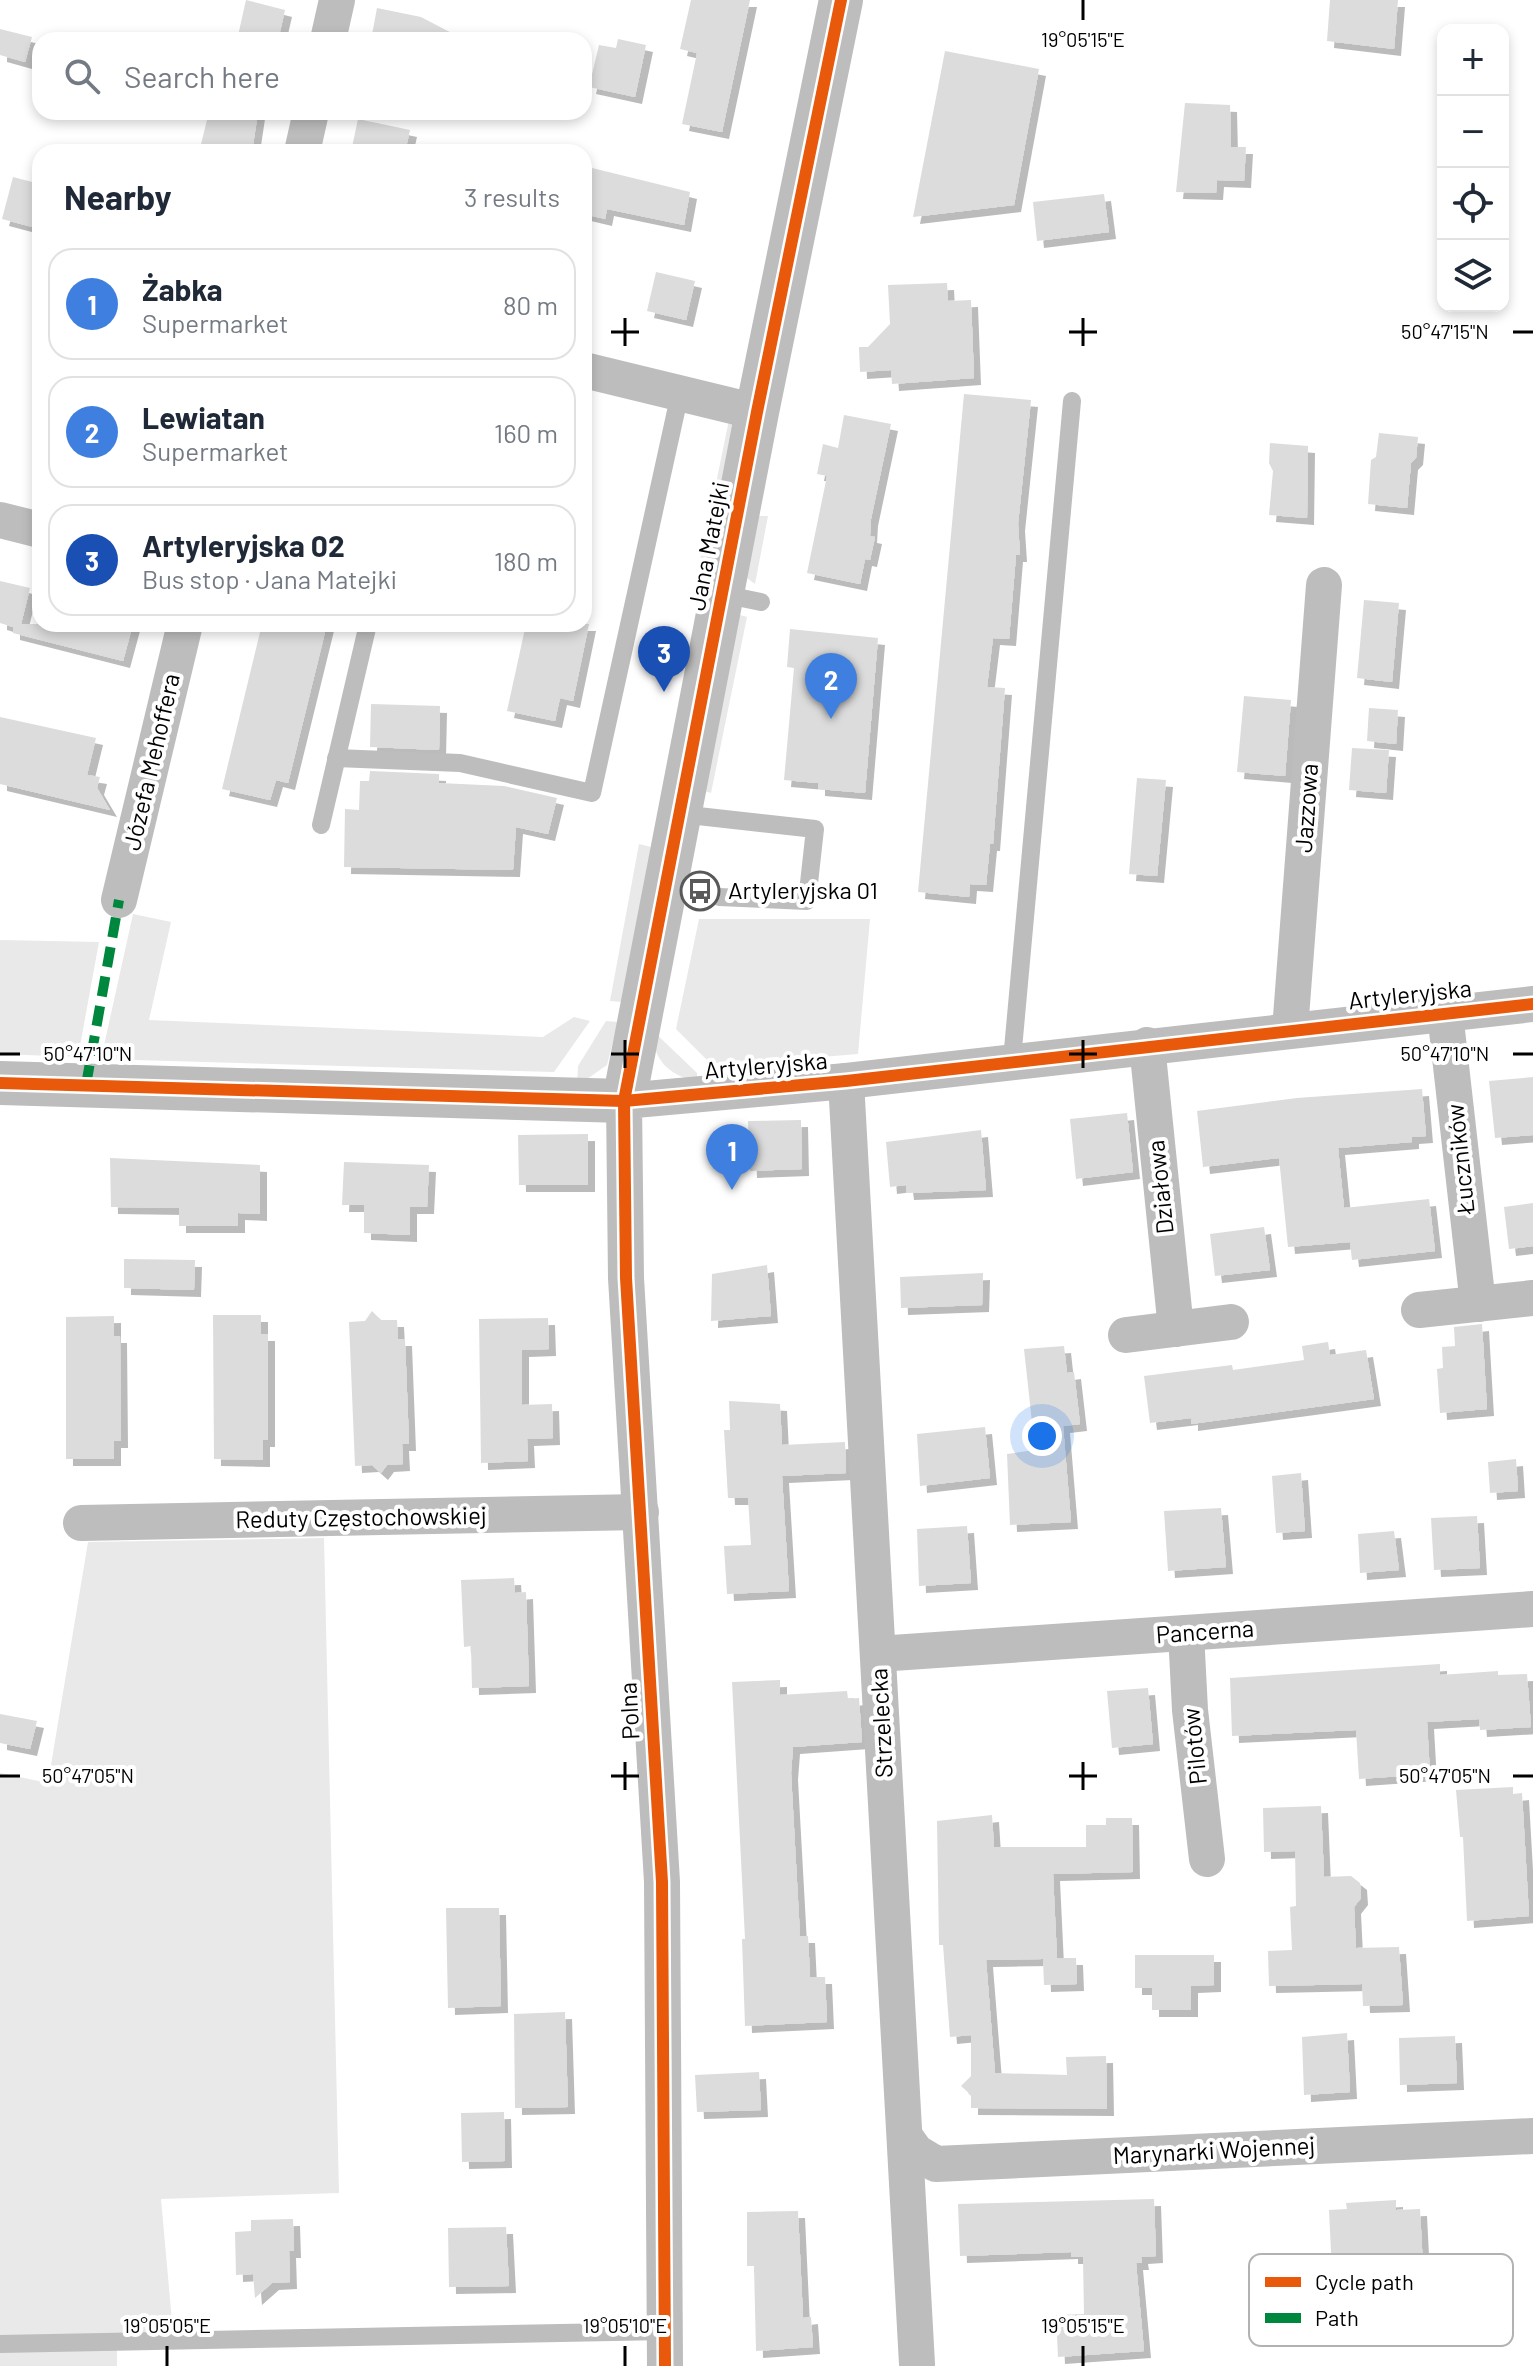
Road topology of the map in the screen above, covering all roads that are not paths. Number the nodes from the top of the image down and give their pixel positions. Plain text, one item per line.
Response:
1 (337, 0) edge
2 (841, 0) edge
3 (330, 32) edge
4 (309, 120) edge
5 (304, 144) edge
6 (592, 372) edge
7 (680, 393) junction
8 (1072, 401) dead end
9 (757, 412) junction
10 (0, 520) edge
11 (32, 528) edge
12 (1324, 585) dead end
13 (183, 632) edge
14 (366, 632) edge
15 (336, 758) junction
16 (680, 814) junction
17 (321, 825) dead end
18 (719, 897) dead end
19 (119, 900) dead end
20 (1533, 1004) edge
21 (1445, 1013) junction
22 (1290, 1030) junction
23 (1147, 1045) junction
24 (1012, 1060) junction
25 (846, 1081) junction
26 (0, 1083) edge
27 (624, 1101) junction
28 (1533, 1298) edge
29 (1478, 1304) junction
30 (1419, 1310) dead end
31 (1231, 1322) dead end
32 (1176, 1329) junction
33 (1126, 1335) dead end
34 (641, 1512) junction
35 (81, 1523) dead end
36 (1533, 1609) edge
37 (1186, 1633) junction
38 (878, 1654) junction
39 (1207, 1859) dead end
40 (1533, 2136) edge
41 (906, 2138) junction
42 (0, 2344) edge
43 (665, 2348) edge
44 (917, 2364) edge

1 - 3 street
2 - 9 street, Jana Matejki
4 - 5 street
6 - 7 street
7 - 9 street
7 - 15 lane
8 - 24 lane
9 - 16 street, Jana Matejki
10 - 11 street
12 - 22 street, Jazzowa
13 - 19 street, Józefa Mehoffera
14 - 15 lane
15 - 17 lane
16 - 18 lane
16 - 27 street, Jana Matejki
20 - 21 street, Artyleryjska
21 - 22 street, Artyleryjska
21 - 29 street, Łuczników
22 - 23 street, Artyleryjska
23 - 24 street, Artyleryjska
23 - 32 street, Działowa
24 - 25 street, Artyleryjska
25 - 27 street, Artyleryjska
25 - 38 street, Strzelecka
26 - 27 street, Artyleryjska
27 - 34 street, Polna
28 - 29 street
29 - 30 street
31 - 32 street
32 - 33 street
34 - 35 street, Reduty Częstochowskiej
34 - 43 street, Polna
36 - 37 street, Pancerna
37 - 38 street, Pancerna
37 - 39 street, Pilotów
38 - 41 street, Strzelecka
40 - 41 street, Marynarki Wojennej
41 - 44 street, Strzelecka
42 - 43 lane

